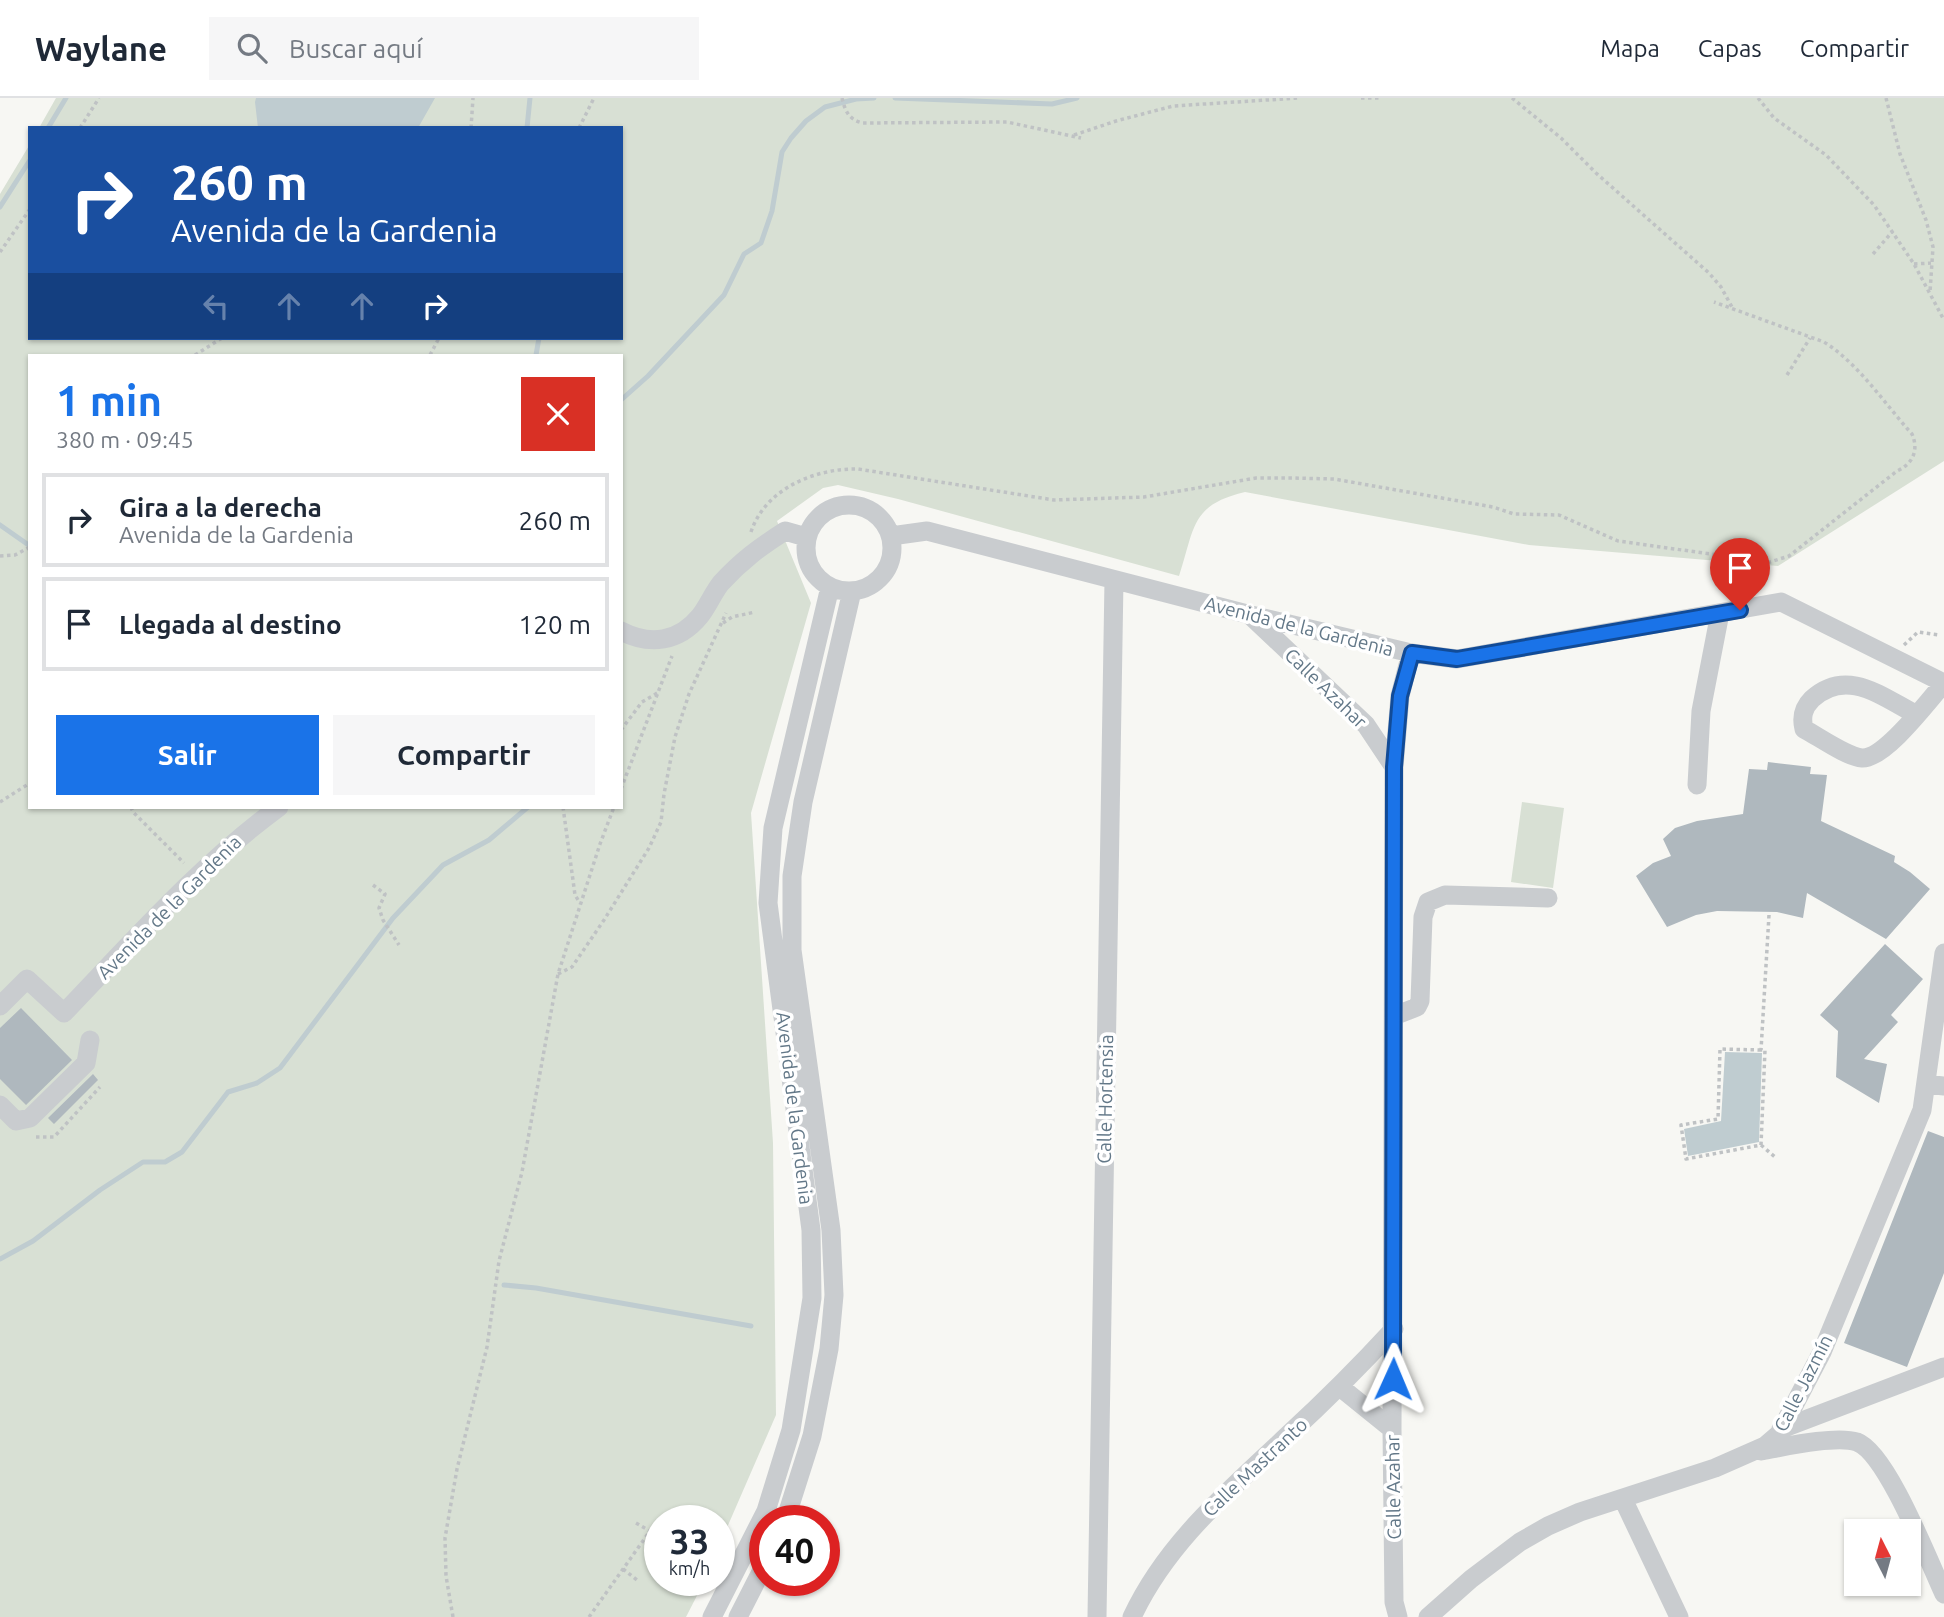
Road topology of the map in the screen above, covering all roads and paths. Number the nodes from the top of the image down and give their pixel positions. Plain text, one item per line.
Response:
1 (99, 98) edge
2 (473, 98) edge
3 (594, 98) edge
4 (842, 98) edge
5 (1299, 98) edge
6 (1361, 98) edge
7 (1379, 98) edge
8 (1513, 98) edge
9 (1758, 98) edge
10 (1886, 98) edge
11 (81, 126) edge
12 (471, 126) edge
13 (580, 126) edge
14 (1073, 135) junction
15 (1081, 138) dead end
16 (28, 212) edge
17 (1893, 231) junction
18 (0, 253) edge
19 (1873, 254) dead end
20 (1931, 263) junction
21 (1914, 264) junction
22 (1930, 294) junction
23 (1714, 302) dead end
24 (1733, 309) junction
25 (1944, 320) edge
26 (1811, 338) junction
27 (219, 340) edge
28 (197, 354) edge
29 (1787, 375) dead end
30 (891, 536) junction
31 (806, 537) junction
32 (28, 548) edge
33 (748, 555) junction
34 (0, 556) edge
35 (1114, 580) junction
36 (830, 587) junction
37 (852, 591) junction
38 (727, 612) dead end
39 (755, 612) dead end
40 (1720, 613) junction
41 (1251, 615) junction
42 (722, 624) junction
43 (623, 632) edge
44 (671, 637) junction
45 (1412, 653) junction
46 (1944, 682) edge
47 (659, 692) junction
48 (1917, 715) junction
49 (623, 727) edge
50 (1394, 767) junction
51 (28, 784) edge
52 (623, 784) edge
53 (1697, 785) dead end
54 (0, 802) edge
55 (132, 809) edge
56 (276, 809) edge
57 (563, 809) edge
58 (613, 809) edge
59 (196, 875) junction
60 (373, 885) dead end
61 (1548, 898) dead end
62 (580, 903) junction
63 (1769, 915) dead end
64 (398, 945) dead end
65 (1944, 953) edge
66 (558, 974) junction
67 (0, 1006) edge
68 (1394, 1016) junction
69 (90, 1040) dead end
70 (1761, 1050) junction
71 (1935, 1085) edge
72 (100, 1087) dead end
73 (0, 1105) edge
74 (16, 1121) junction
75 (1761, 1145) junction
76 (1775, 1157) dead end
77 (1394, 1329) junction
78 (1944, 1367) edge
79 (1340, 1387) junction
80 (1392, 1429) junction
81 (1781, 1429) junction
82 (1749, 1454) junction
83 (1623, 1499) junction
84 (790, 1505) edge
85 (636, 1523) dead end
86 (644, 1528) edge
87 (644, 1539) edge
88 (623, 1569) junction
89 (637, 1580) dead end
90 (1944, 1594) edge
91 (749, 1595) edge
92 (453, 1617) edge
93 (589, 1617) edge
94 (712, 1617) edge
95 (738, 1617) edge
96 (1097, 1617) edge
97 (1132, 1617) edge
98 (1398, 1617) edge
99 (1428, 1617) edge
100 (1679, 1617) edge

1 - 11 path
2 - 12 path
3 - 13 path
4 - 14 path
5 - 14 path
6 - 7 path
8 - 24 path
9 - 17 path
10 - 20 path
14 - 15 path
16 - 18 path
17 - 19 path
17 - 21 path
20 - 21 path
20 - 22 path
21 - 22 path
22 - 25 path
23 - 24 path
24 - 26 path
26 - 29 path
26 - 33 path
27 - 28 path
30 - 31 street
30 - 35 street, Avenida de la Gardenia
30 - 37 street
31 - 33 street
31 - 36 street
32 - 34 path
33 - 44 street
35 - 41 street, Avenida de la Gardenia
35 - 96 street, Calle Hortensia
36 - 37 street
36 - 94 street, Avenida de la Gardenia
37 - 84 street, Avenida de la Gardenia
38 - 42 path
39 - 42 path
40 - 45 street, Avenida de la Gardenia
40 - 46 street, Avenida de la Gardenia
40 - 53 street
41 - 45 street, Avenida de la Gardenia
41 - 50 street, Calle Azahar
42 - 66 path
43 - 44 street
44 - 47 path
45 - 50 street, Calle Azahar
46 - 48 street
47 - 49 path
47 - 52 path
48 - 48 street
50 - 68 street, Calle Azahar
51 - 54 path
55 - 59 path
56 - 59 street, Avenida de la Gardenia
57 - 62 path
58 - 62 path
59 - 67 street, Avenida de la Gardenia
60 - 64 path
61 - 68 street
62 - 66 path
63 - 70 path
65 - 71 street, Calle Jazmín
66 - 92 path
68 - 77 street, Calle Azahar
69 - 74 street
70 - 75 path
70 - 75 path
71 - 81 street, Calle Jazmín
72 - 74 path
73 - 74 street
75 - 76 path
77 - 79 street, Calle Mastranto
77 - 80 street, Calle Azahar
78 - 81 street
79 - 80 street
79 - 97 street, Calle Mastranto
80 - 98 street, Calle Azahar
81 - 82 street, Calle Jazmín
82 - 83 street, Calle Jazmín
82 - 90 street
83 - 99 street, Calle Jazmín
83 - 100 street
85 - 86 path
87 - 88 path
88 - 89 path
88 - 93 path
91 - 95 street

